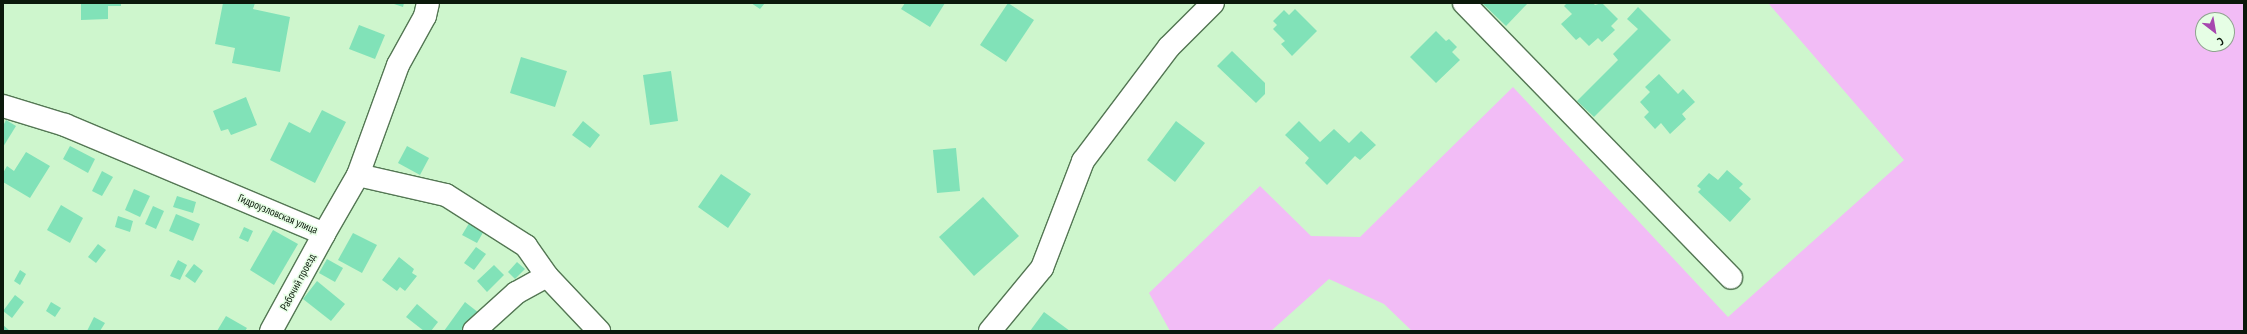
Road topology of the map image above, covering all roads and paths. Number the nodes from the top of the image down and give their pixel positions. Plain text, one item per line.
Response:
1 (428, 3) edge
2 (1213, 3) edge
3 (1464, 3) edge
4 (3, 106) edge
5 (358, 175) junction
6 (324, 234) junction
7 (547, 276) junction
8 (1730, 278) dead end
9 (271, 331) edge
10 (474, 331) edge
11 (599, 331) edge
12 (990, 331) edge

1 - 5 street, Гидроузловская улица
2 - 12 street
3 - 8 street
4 - 6 street, Гидроузловская улица
5 - 6 street, Гидроузловская улица
5 - 7 street
6 - 9 street, Рабочий проезд
7 - 10 street
7 - 11 street

